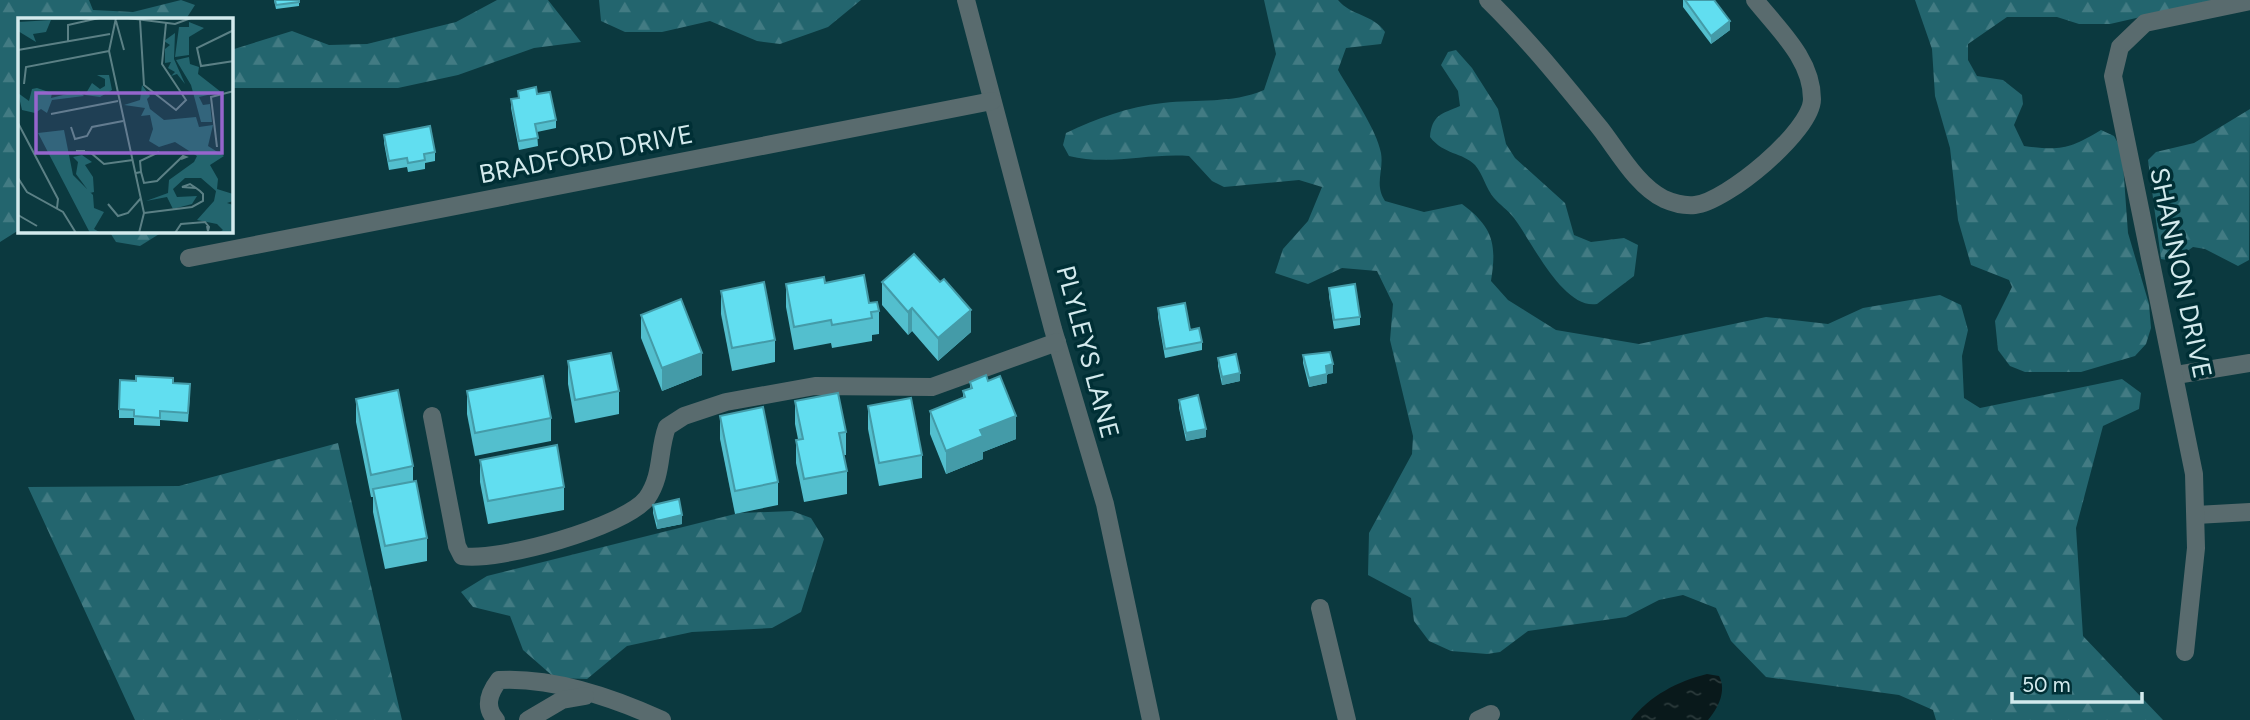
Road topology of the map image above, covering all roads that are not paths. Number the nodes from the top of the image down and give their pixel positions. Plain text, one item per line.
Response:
1 (965, 0) edge
2 (1489, 0) edge
3 (1755, 0) edge
4 (2250, 1) edge
5 (992, 101) junction
6 (189, 258) dead end
7 (1057, 342) junction
8 (2250, 363) edge
9 (2176, 374) junction
10 (432, 416) dead end
11 (2250, 512) edge
12 (2196, 515) junction
13 (1320, 608) dead end
14 (2185, 652) dead end
15 (592, 696) junction
16 (496, 720) edge
17 (528, 720) edge
18 (662, 720) edge
19 (1151, 720) edge
20 (1347, 720) edge

1 - 5 street, PLYLEYS LANE
2 - 3 street
4 - 9 street, SHANNON DRIVE
5 - 6 street, BRADFORD DRIVE
5 - 7 street, PLYLEYS LANE
7 - 10 street
7 - 19 street, PLYLEYS LANE
8 - 9 street
9 - 12 street, SHANNON DRIVE
11 - 12 street
12 - 14 street, SHANNON DRIVE
13 - 20 street
15 - 16 street
15 - 17 street
15 - 18 street

